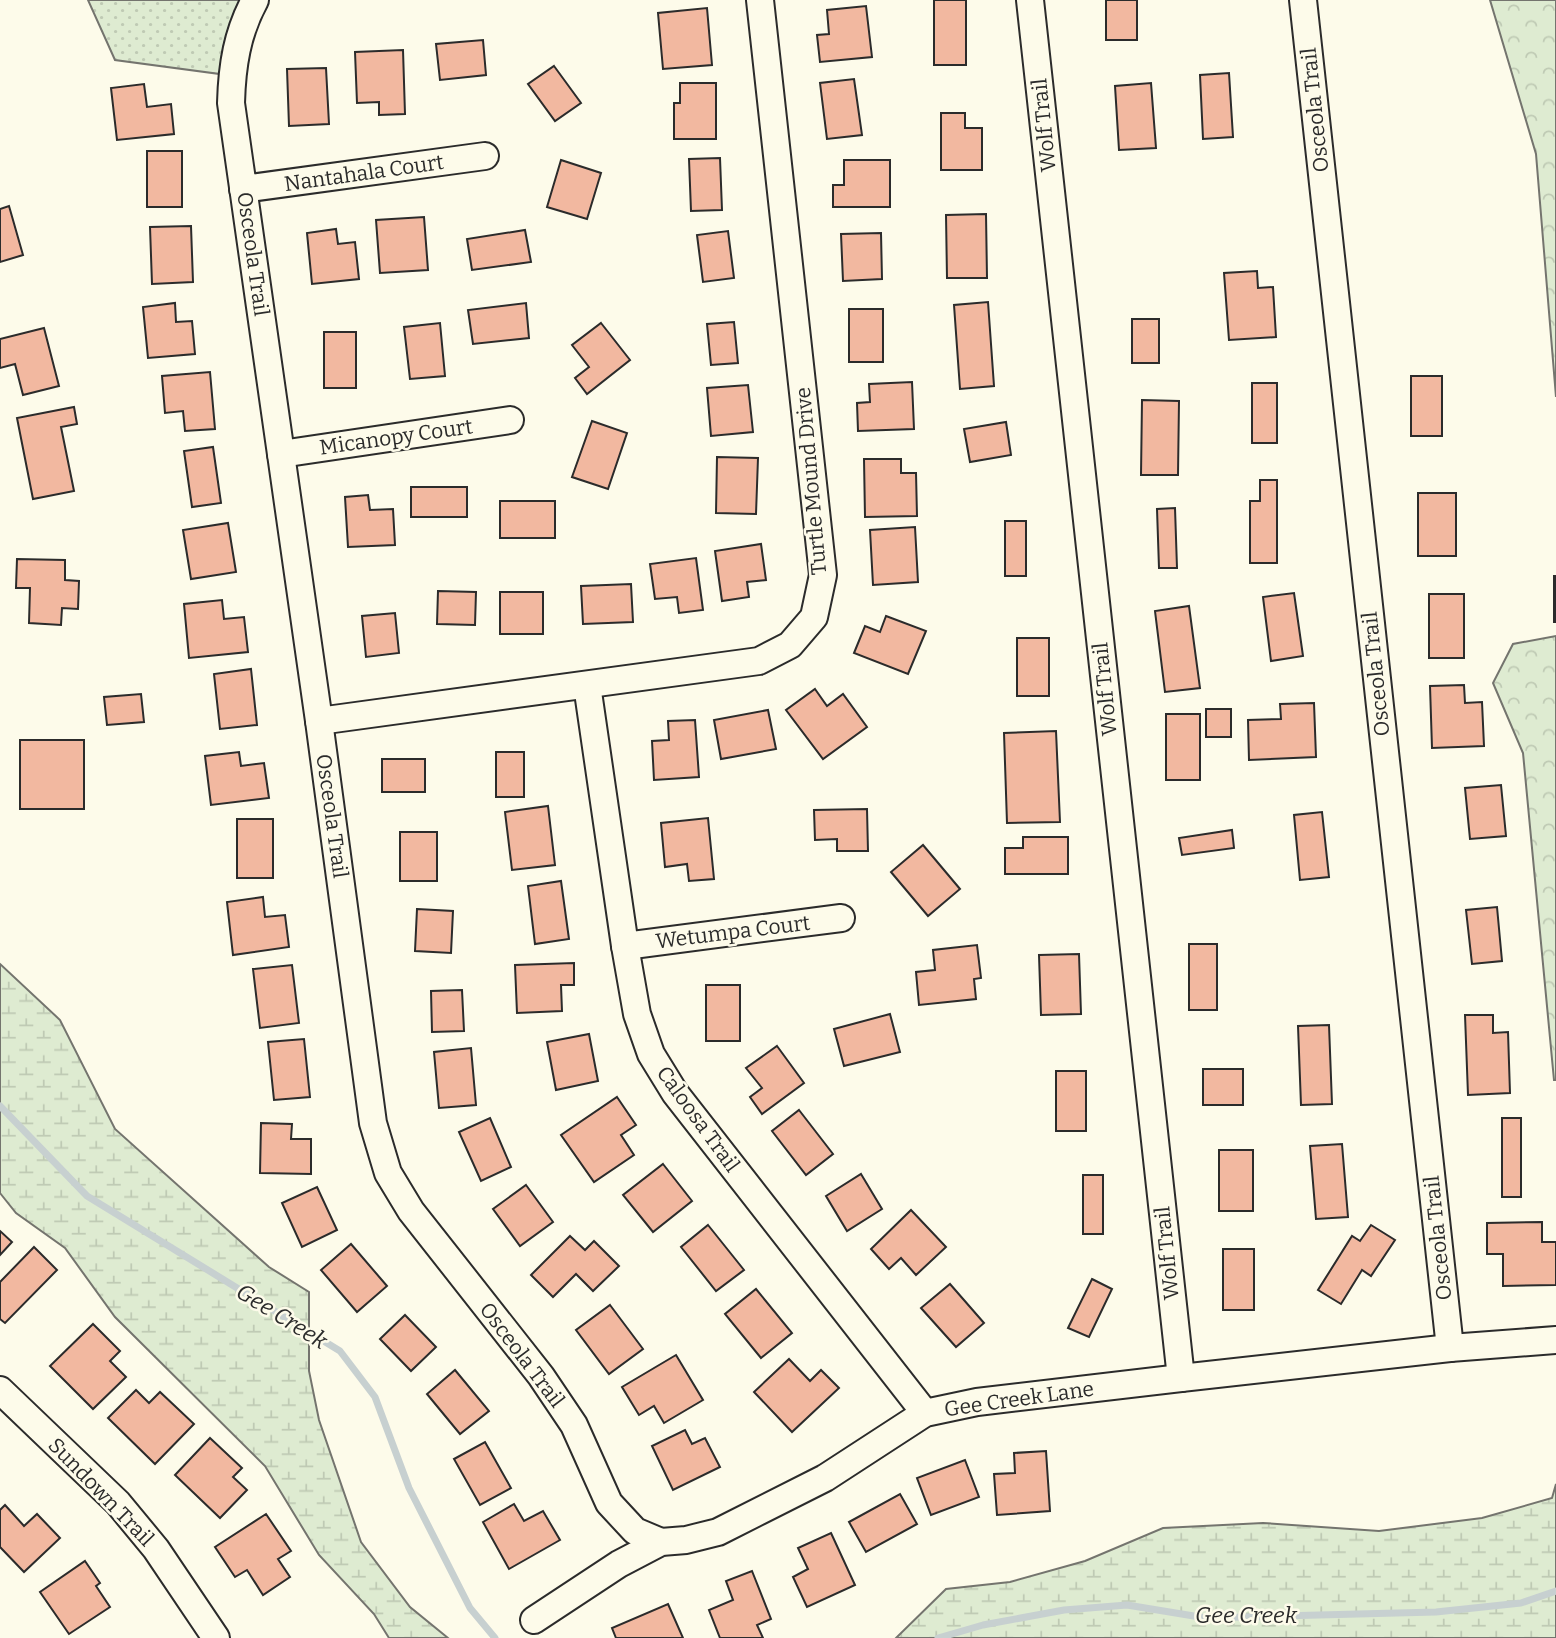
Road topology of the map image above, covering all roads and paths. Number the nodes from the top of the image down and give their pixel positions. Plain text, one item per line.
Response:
1 (255, 0) edge
2 (760, 0) edge
3 (1030, 0) edge
4 (1303, 0) edge
5 (485, 156) dead end
6 (243, 189) junction
7 (510, 420) dead end
8 (281, 454) junction
9 (587, 685) junction
10 (319, 721) junction
11 (841, 918) dead end
12 (625, 946) junction
13 (1556, 1340) edge
14 (1450, 1348) junction
15 (1181, 1378) junction
16 (0, 1390) edge
17 (925, 1413) junction
18 (661, 1542) junction
19 (534, 1619) dead end
20 (216, 1638) edge

1 - 6 street, Osceola Trail
2 - 9 street, Turtle Mound Drive
3 - 15 street, Wolf Trail
4 - 14 street, Osceola Trail
5 - 6 street, Nantahala Court
6 - 8 street, Osceola Trail
7 - 8 street, Micanopy Court
8 - 10 street, Osceola Trail
9 - 10 street, Turtle Mound Drive
9 - 12 street, Caloosa Trail
10 - 18 street, Osceola Trail
11 - 12 street, Wetumpa Court
12 - 17 street, Caloosa Trail
13 - 14 street, Gee Creek Lane
14 - 15 street, Gee Creek Lane
15 - 17 street, Gee Creek Lane
16 - 20 street, Sundown Trail
17 - 18 street, Gee Creek Lane
18 - 19 street, Gee Creek Lane

